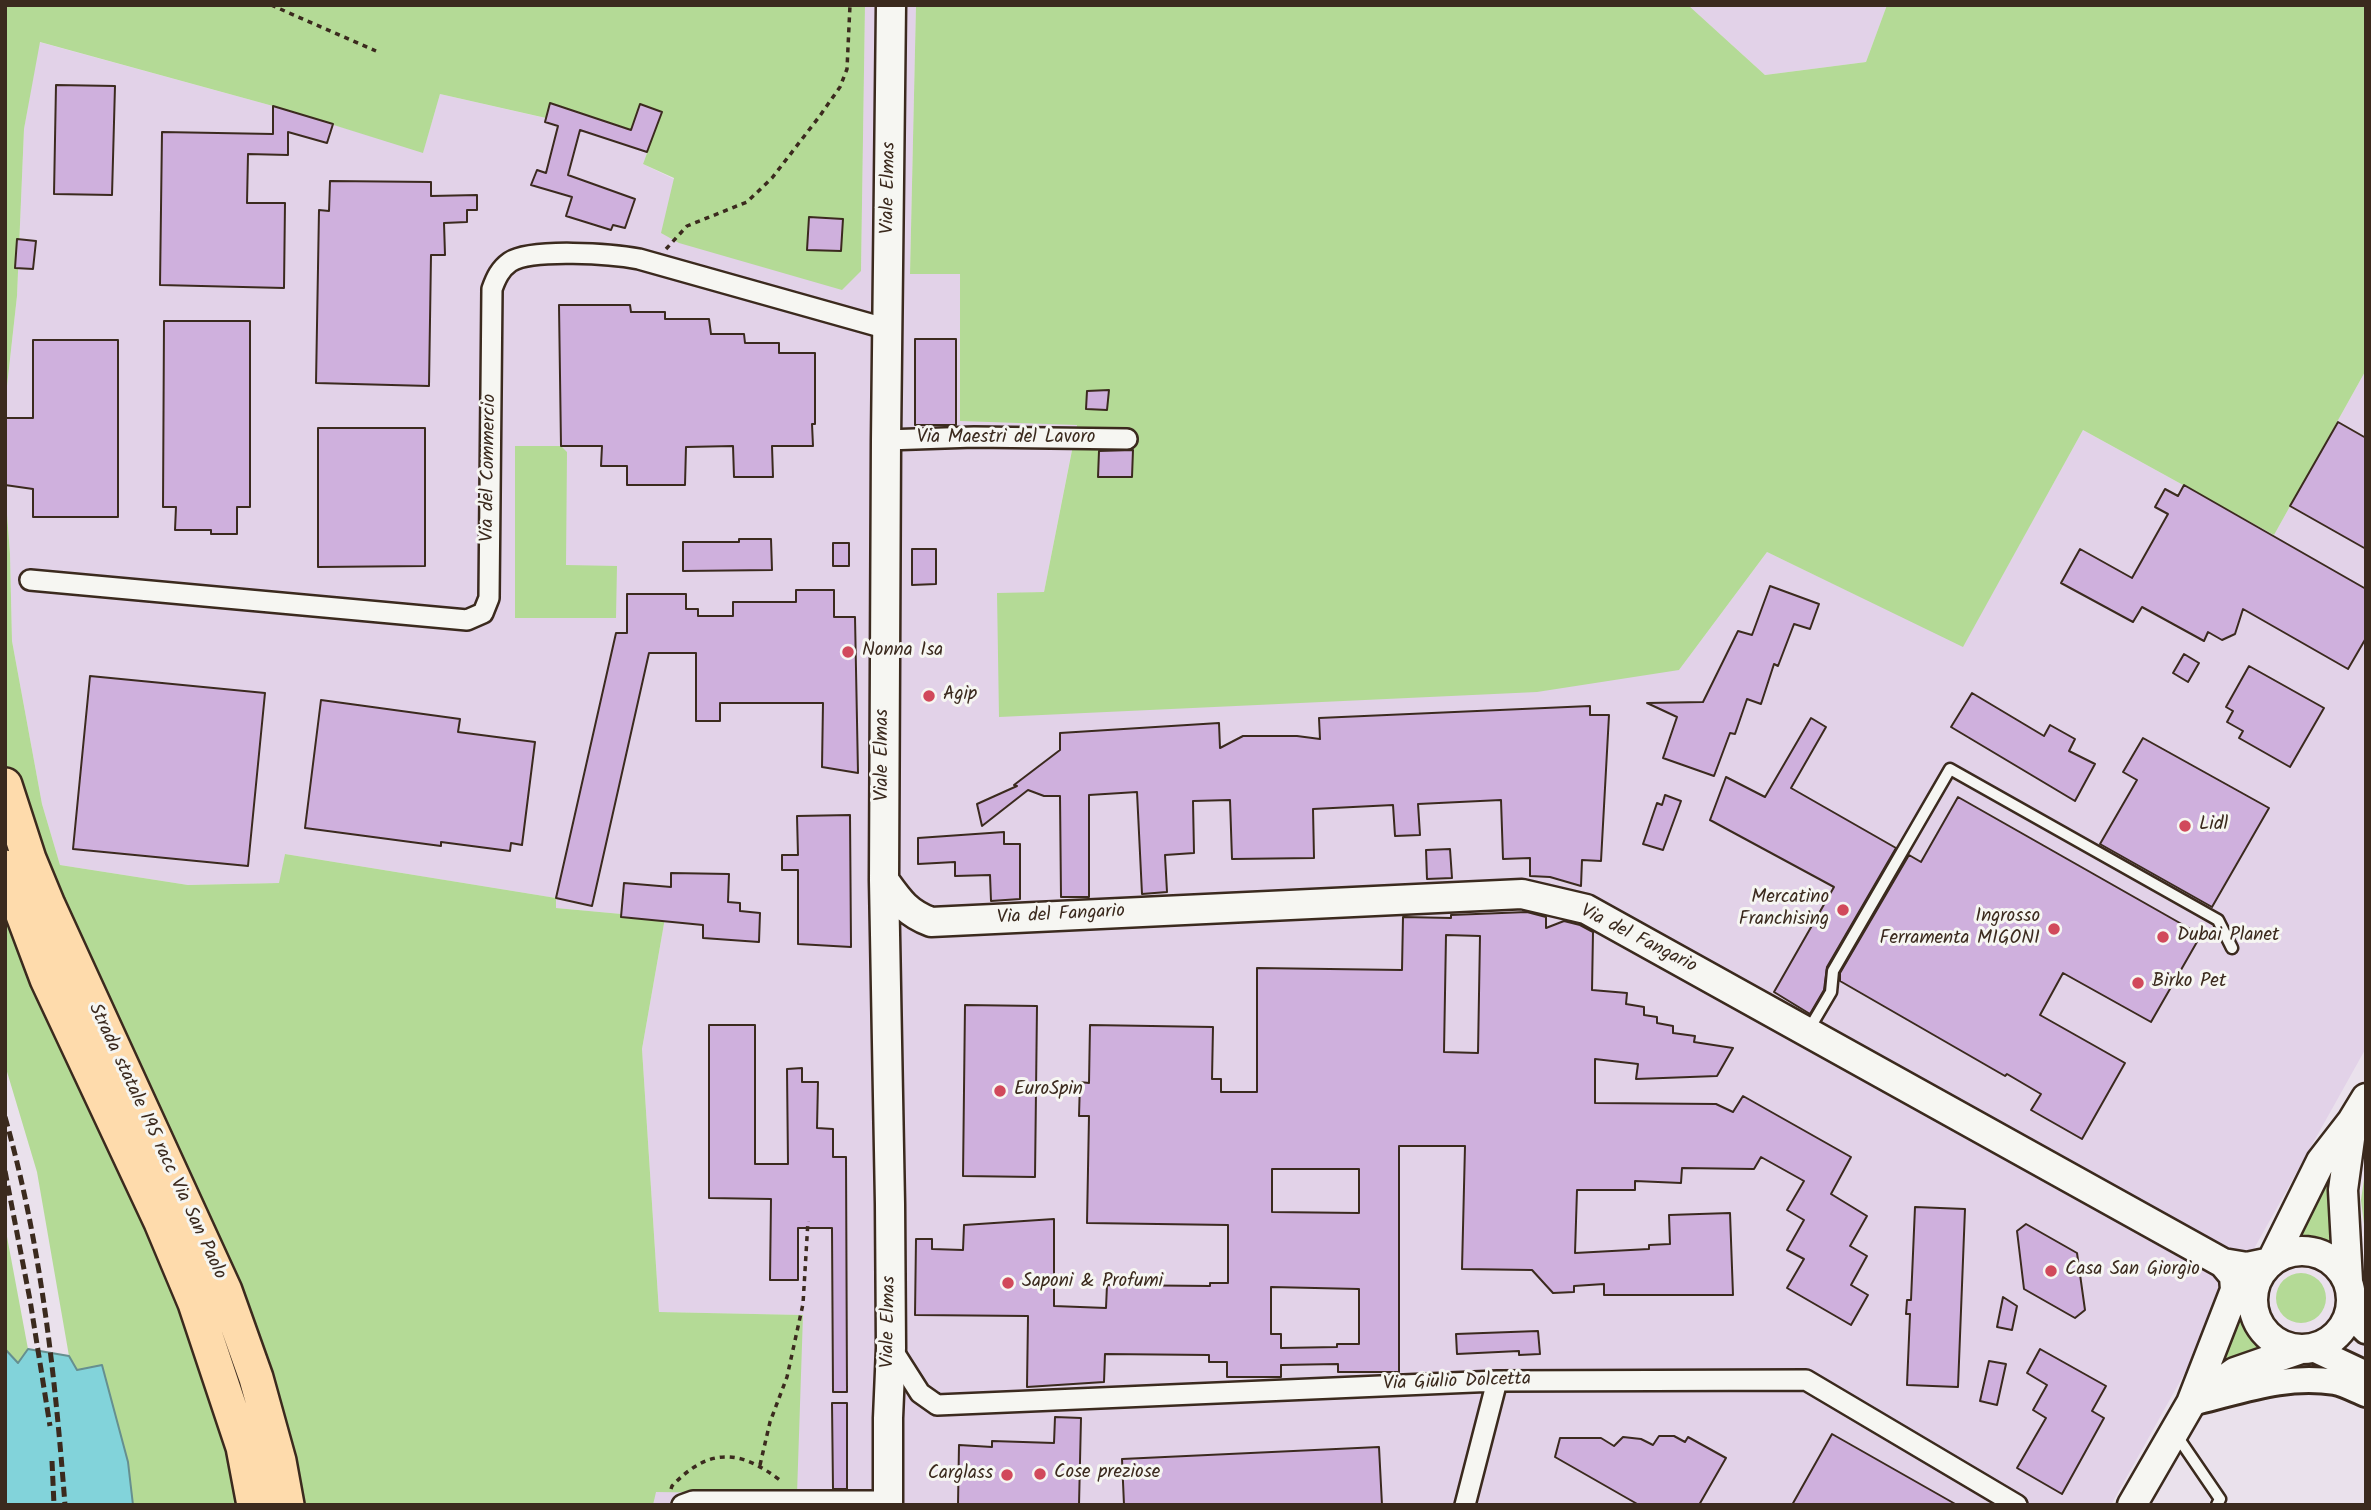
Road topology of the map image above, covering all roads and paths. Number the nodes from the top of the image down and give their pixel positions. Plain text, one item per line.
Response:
1 (271, 5) edge
2 (850, 5) edge
3 (891, 5) edge
4 (376, 51) dead end
5 (653, 264) junction
6 (888, 329) junction
7 (1126, 439) dead end
8 (886, 440) junction
9 (30, 580) dead end
10 (5, 785) edge
11 (5, 867) edge
12 (884, 880) junction
13 (931, 922) junction
14 (2232, 948) dead end
15 (885, 975) junction
16 (1808, 1031) junction
17 (2359, 1110) edge
18 (808, 1221) dead end
19 (2271, 1262) junction
20 (2223, 1263) junction
21 (2347, 1282) junction
22 (2358, 1323) edge
23 (891, 1348) junction
24 (2306, 1349) junction
25 (2366, 1374) edge
26 (1497, 1381) junction
27 (2366, 1394) edge
28 (2191, 1403) junction
29 (2174, 1432) junction
30 (760, 1465) junction
31 (677, 1500) edge
32 (796, 1501) junction
33 (888, 1503) edge
34 (254, 1505) edge
35 (287, 1505) edge
36 (1465, 1505) edge
37 (2017, 1505) edge
38 (2132, 1505) edge
39 (2217, 1505) edge

1 - 4 path
2 - 5 path
3 - 6 main road, Viale Elmas
5 - 6 street, Via del Commercio
5 - 9 street, Via del Commercio
6 - 8 main road, Viale Elmas
7 - 8 street, Via Maestri del Lavoro
8 - 12 main road, Viale Elmas
10 - 35 highway, Strada statale 195 racc Via San Paolo
11 - 34 highway, Strada statale 195 racc Via San Paolo
12 - 13 main road
12 - 15 main road, Viale Elmas
13 - 15 main road
13 - 16 main road, Via del Fangario
14 - 16 lane
15 - 23 main road, Viale Elmas
16 - 20 main road, Via del Fangario
17 - 19 main road
17 - 21 main road
18 - 30 path
19 - 20 main road, Via del Fangario
19 - 21 main road
19 - 24 main road
20 - 28 main road
21 - 22 main road
22 - 24 main road
23 - 26 street, Via Giulio Dolcetta
23 - 33 main road, Viale Elmas
24 - 25 street
24 - 28 main road
26 - 36 street
26 - 37 street, Via Giulio Dolcetta
27 - 28 street
28 - 29 main road
29 - 38 main road
29 - 39 lane
30 - 31 path
30 - 32 path
31 - 32 street
32 - 33 street

